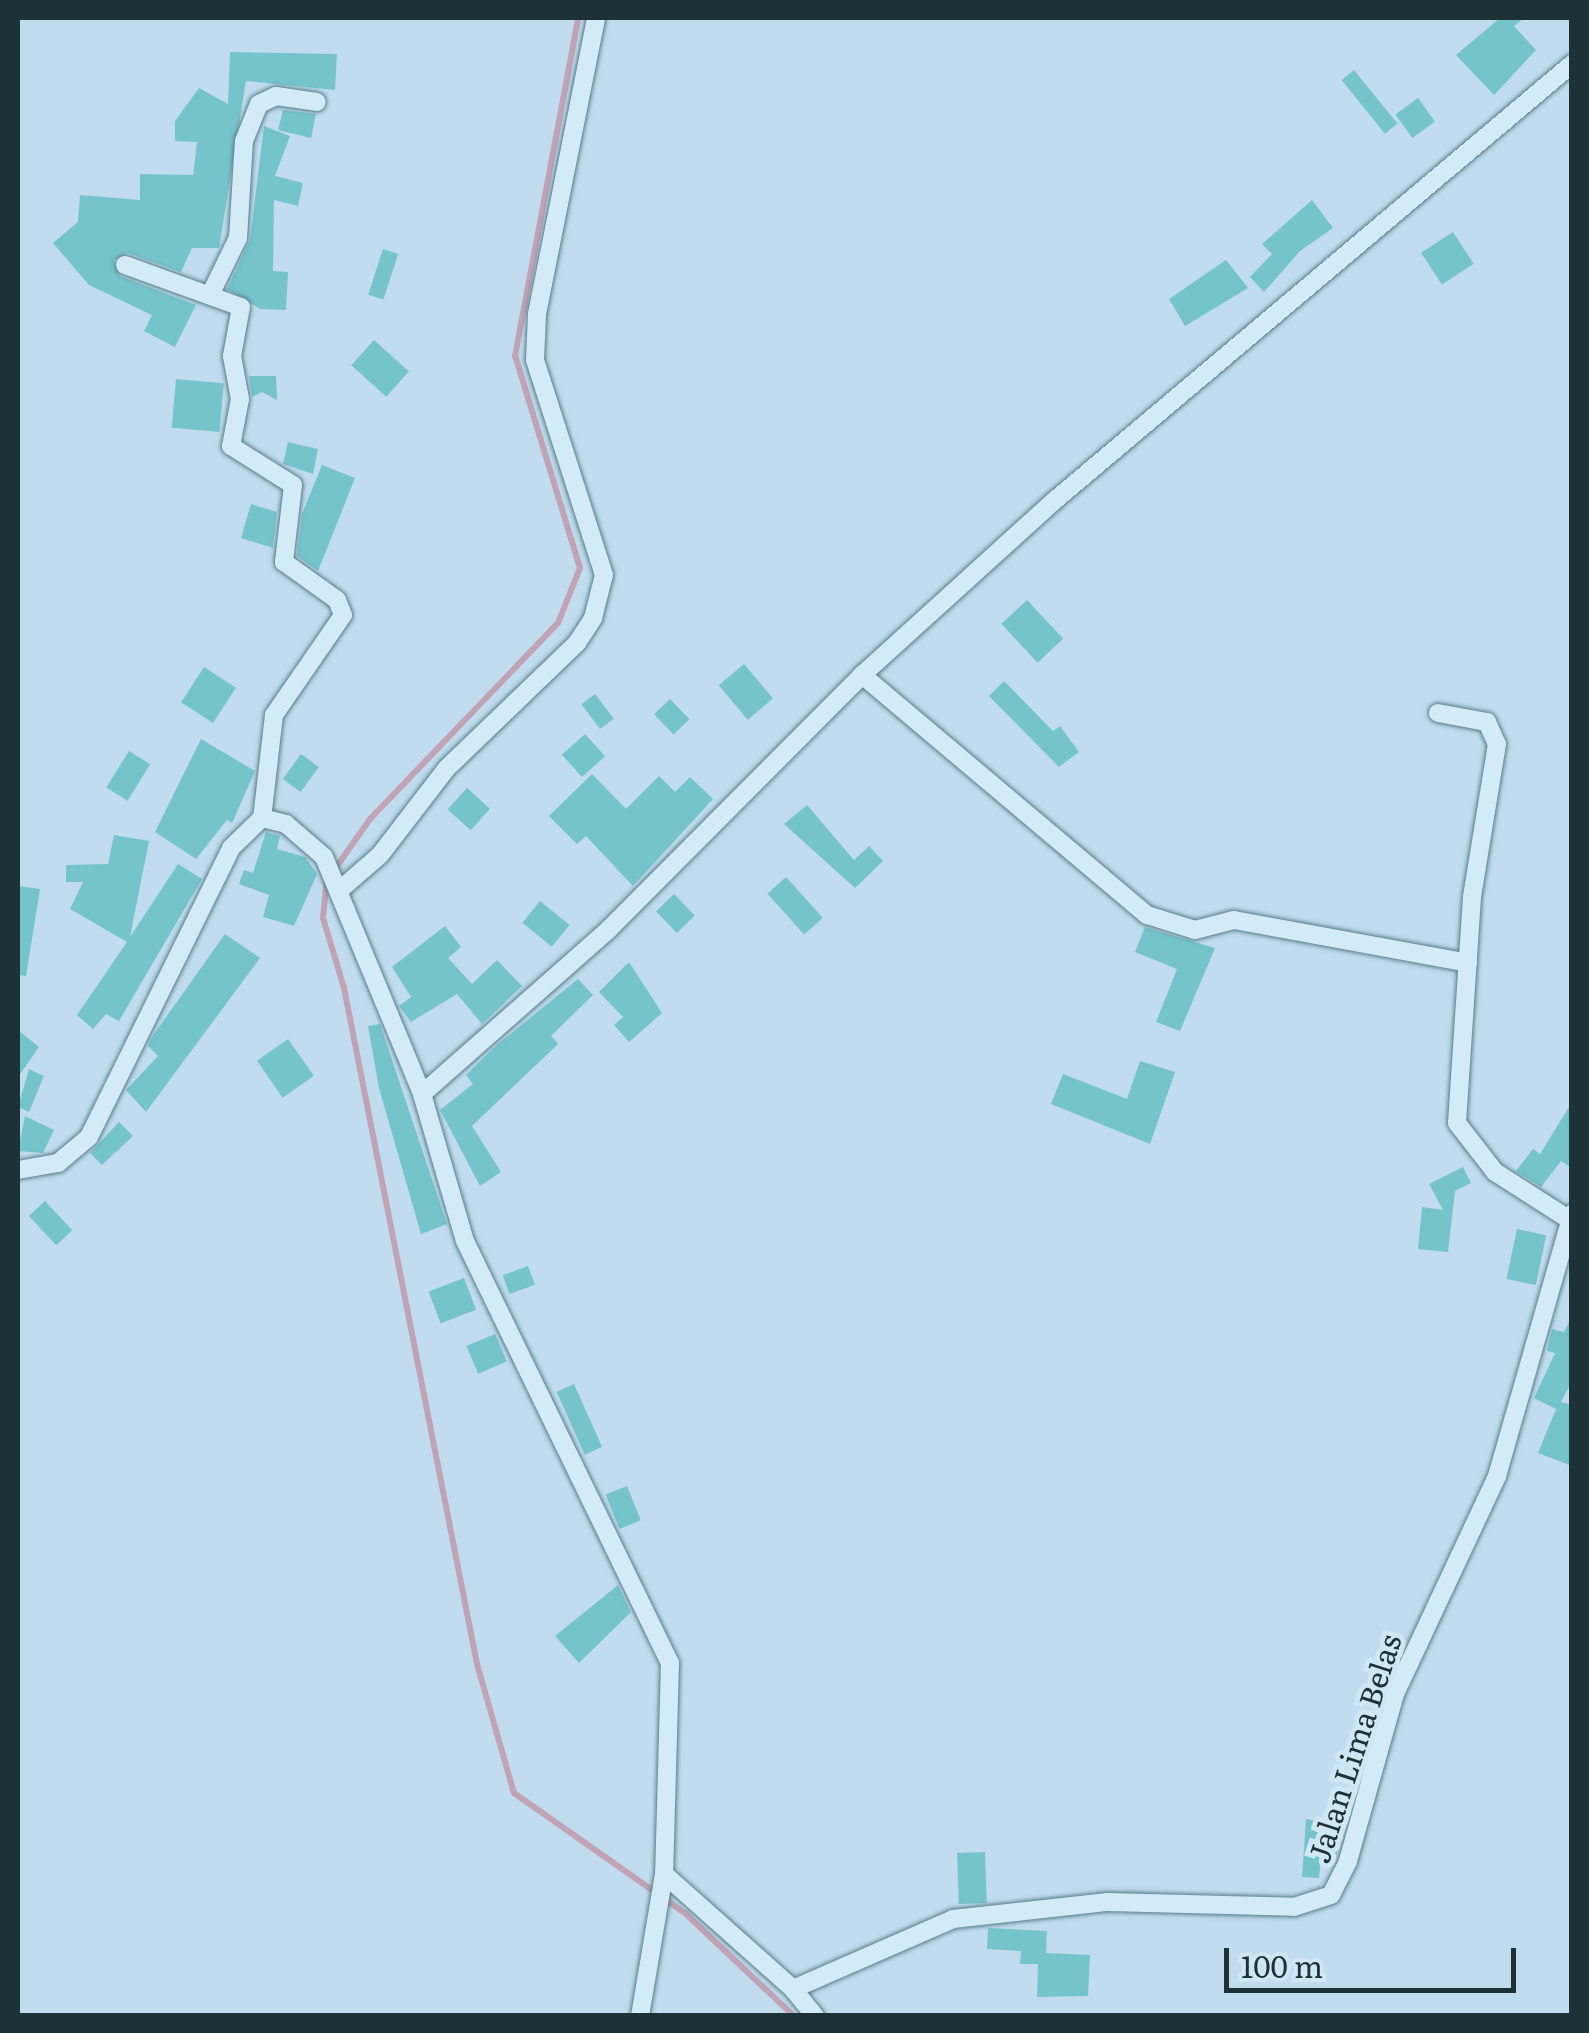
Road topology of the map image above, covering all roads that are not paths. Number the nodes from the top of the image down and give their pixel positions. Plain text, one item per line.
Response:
1 (596, 18) edge
2 (1572, 64) edge
3 (316, 102) dead end
4 (125, 265) dead end
5 (211, 293) junction
6 (862, 675) junction
7 (1438, 713) dead end
8 (262, 818) junction
9 (334, 872) junction
10 (1468, 963) junction
11 (422, 1094) junction
12 (18, 1170) edge
13 (1571, 1217) edge
14 (662, 1880) junction
15 (793, 1989) junction
16 (640, 2016) edge
17 (815, 2016) edge

1 - 9 street
2 - 6 street
3 - 5 street
4 - 5 street
5 - 8 street
6 - 10 street
6 - 11 street
7 - 10 street
8 - 9 street
8 - 12 street
9 - 11 street
10 - 13 street
11 - 14 street
13 - 15 street, Jalan Lima Belas
14 - 15 street
14 - 16 street
15 - 17 street

